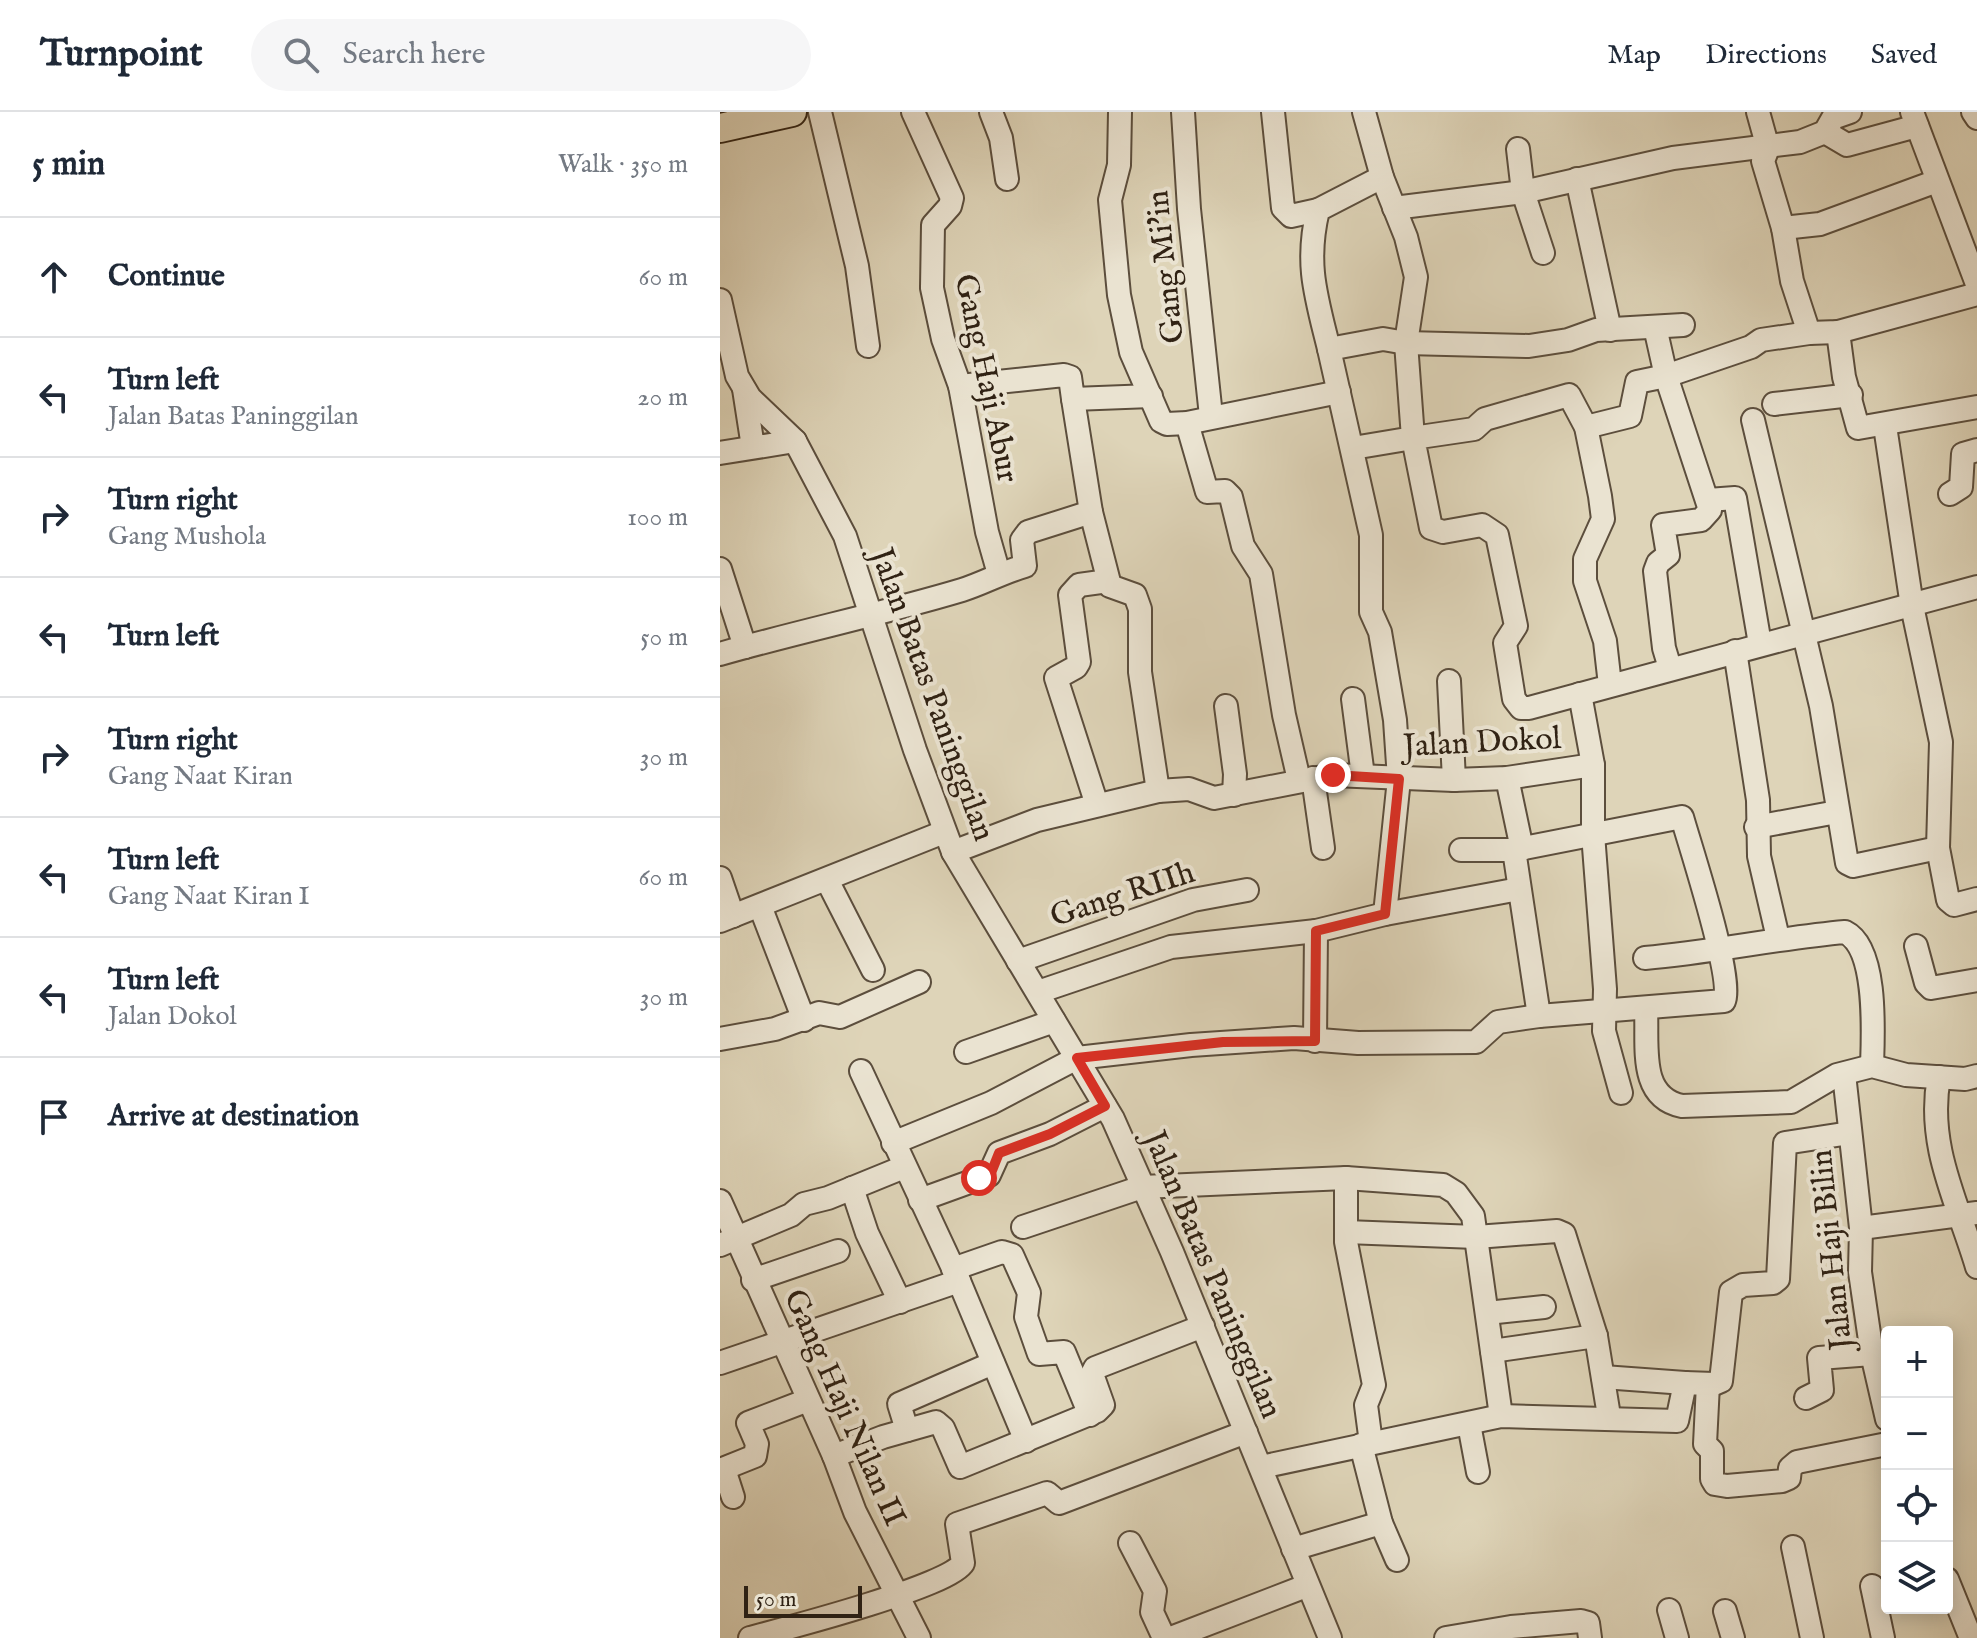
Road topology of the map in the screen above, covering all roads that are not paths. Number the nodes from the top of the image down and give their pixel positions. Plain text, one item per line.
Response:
1 (792, 112) edge
2 (820, 112) edge
3 (913, 112) edge
4 (991, 112) edge
5 (1120, 112) edge
6 (1183, 112) edge
7 (1273, 112) edge
8 (1364, 112) edge
9 (1758, 112) edge
10 (1850, 112) edge
11 (1973, 112) edge
12 (1977, 118) edge
13 (1915, 119) edge
14 (732, 122) edge
15 (1825, 132) junction
16 (1768, 148) junction
17 (1518, 149) dead end
18 (1382, 177) junction
19 (1007, 179) dead end
20 (1577, 179) junction
21 (1937, 181) junction
22 (1523, 192) junction
23 (1394, 208) junction
24 (1318, 210) junction
25 (1783, 228) junction
26 (1543, 253) dead end
27 (1972, 261) edge
28 (1977, 284) edge
29 (1977, 294) edge
30 (720, 300) edge
31 (1683, 325) dead end
32 (1655, 327) junction
33 (1610, 330) junction
34 (1838, 332) junction
35 (1809, 333) junction
36 (1406, 343) junction
37 (868, 346) dead end
38 (1329, 349) junction
39 (1666, 376) junction
40 (960, 386) junction
41 (744, 389) junction
42 (720, 392) edge
43 (1339, 392) junction
44 (1851, 395) junction
45 (1151, 396) junction
46 (1073, 399) junction
47 (1774, 404) dead end
48 (1977, 407) edge
49 (1211, 416) junction
50 (1753, 420) dead end
51 (1187, 423) junction
52 (1885, 426) junction
53 (1586, 427) junction
54 (1413, 438) junction
55 (795, 441) junction
56 (753, 447) junction
57 (1353, 448) junction
58 (1977, 450) edge
59 (720, 453) edge
60 (1950, 494) dead end
61 (1708, 500) junction
62 (1091, 512) junction
63 (720, 569) edge
64 (999, 574) junction
65 (1108, 581) junction
66 (1977, 587) edge
67 (1912, 606) junction
68 (869, 616) junction
69 (1803, 634) junction
70 (1760, 644) junction
71 (745, 647) junction
72 (1735, 651) junction
73 (720, 654) edge
74 (1670, 668) junction
75 (1449, 681) dead end
76 (1610, 685) junction
77 (1580, 694) junction
78 (1353, 699) dead end
79 (1226, 706) dead end
80 (1593, 765) junction
81 (1363, 776) junction
82 (1507, 778) junction
83 (1306, 779) junction
84 (1399, 779) junction
85 (1454, 780) junction
86 (1158, 791) junction
87 (1234, 795) junction
88 (1097, 805) junction
89 (1837, 812) junction
90 (1756, 827) junction
91 (1593, 834) junction
92 (949, 842) junction
93 (1323, 848) dead end
94 (1938, 848) junction
95 (1518, 849) junction
96 (1461, 850) dead end
97 (720, 878) edge
98 (827, 880) junction
99 (1519, 889) junction
100 (1247, 890) dead end
101 (1977, 899) edge
102 (760, 906) junction
103 (1385, 914) junction
104 (727, 918) edge
105 (1316, 931) junction
106 (1778, 938) junction
107 (1916, 946) dead end
108 (1722, 951) junction
109 (1645, 958) dead end
110 (1018, 961) junction
111 (873, 970) dead end
112 (1977, 980) edge
113 (919, 982) dead end
114 (1038, 992) junction
115 (1646, 1010) junction
116 (1604, 1013) junction
117 (1539, 1016) junction
118 (804, 1020) junction
119 (1054, 1021) junction
120 (720, 1039) edge
121 (1315, 1041) junction
122 (966, 1052) dead end
123 (1077, 1058) junction
124 (1872, 1066) junction
125 (861, 1071) dead end
126 (1844, 1074) junction
127 (1977, 1076) edge
128 (1939, 1077) junction
129 (1621, 1093) dead end
130 (1105, 1106) junction
131 (1850, 1133) junction
132 (893, 1143) junction
133 (904, 1167) junction
134 (1346, 1178) junction
135 (1142, 1187) junction
136 (852, 1188) junction
137 (920, 1200) junction
138 (720, 1201) edge
139 (1967, 1214) edge
140 (1023, 1227) dead end
141 (1861, 1228) junction
142 (1346, 1232) junction
143 (1476, 1237) junction
144 (728, 1242) edge
145 (838, 1251) dead end
146 (1977, 1267) edge
147 (956, 1275) junction
148 (753, 1280) junction
149 (900, 1302) junction
150 (1544, 1307) dead end
151 (1487, 1313) junction
152 (1203, 1326) junction
153 (1596, 1336) junction
154 (783, 1345) junction
155 (1492, 1351) junction
156 (1872, 1354) junction
157 (720, 1363) edge
158 (993, 1363) junction
159 (1881, 1375) edge
160 (1603, 1377) junction
161 (1697, 1383) junction
162 (1806, 1398) dead end
163 (808, 1400) junction
164 (1090, 1415) junction
165 (1501, 1416) junction
166 (1609, 1416) junction
167 (1469, 1424) junction
168 (907, 1430) junction
169 (1246, 1432) junction
170 (1026, 1441) junction
171 (1366, 1444) junction
172 (1881, 1445) edge
173 (834, 1456) junction
174 (1261, 1467) junction
175 (722, 1470) edge
176 (1478, 1472) dead end
177 (733, 1497) dead end
178 (1381, 1523) junction
179 (1130, 1543) dead end
180 (1793, 1547) dead end
181 (1293, 1549) junction
182 (1397, 1560) dead end
183 (1306, 1586) junction
184 (1872, 1586) dead end
185 (898, 1594) junction
186 (1953, 1594) edge
187 (1669, 1610) dead end
188 (1725, 1611) dead end
189 (791, 1632) edge
190 (1970, 1636) edge
191 (750, 1638) edge
192 (919, 1638) edge
193 (1164, 1638) edge
194 (1171, 1638) edge
195 (1330, 1638) edge
196 (1446, 1638) edge
197 (1590, 1638) edge
198 (1677, 1638) edge
199 (1733, 1638) edge
200 (1812, 1638) edge
201 (1883, 1638) edge

1 - 14 main road
2 - 37 street
3 - 40 street, Gang Haji Abur
4 - 19 street
5 - 45 street
6 - 49 street, Gang Mi'in
7 - 24 street
8 - 18 street
9 - 16 street
10 - 15 street
11 - 12 street
13 - 15 street
13 - 21 street
15 - 16 street
16 - 20 street
16 - 25 street
17 - 22 street
18 - 23 street
18 - 24 street
20 - 22 street
20 - 33 street
21 - 25 street
21 - 27 street
22 - 23 street
22 - 26 street
23 - 36 street
24 - 38 street
25 - 35 street
27 - 28 street
29 - 34 street
30 - 41 street, Jalan Batas Paninggilan
31 - 32 street
32 - 33 street
32 - 39 street
33 - 36 street
34 - 35 street
34 - 44 street
35 - 39 street
36 - 38 street
36 - 54 street
38 - 43 street
39 - 53 street
39 - 61 street
40 - 46 street
40 - 64 street, Gang Haji Abur
41 - 42 street
41 - 55 street, Jalan Batas Paninggilan
41 - 56 street
43 - 49 street
43 - 57 street
44 - 47 street
44 - 52 street
45 - 46 street
45 - 51 street
46 - 62 street
48 - 52 street
49 - 51 street
50 - 69 street
51 - 83 street
52 - 67 street
53 - 54 street
53 - 76 street
54 - 57 street
54 - 77 street
55 - 56 street
55 - 68 street, Jalan Batas Paninggilan
56 - 59 street
57 - 84 street
58 - 60 street
61 - 70 street
61 - 74 street
62 - 64 street
62 - 65 street
63 - 71 street
64 - 68 street
65 - 86 street
65 - 88 street
66 - 67 street, Jalan Dokol
67 - 69 street, Jalan Dokol
67 - 94 street
68 - 71 street
68 - 92 street, Jalan Batas Paninggilan
69 - 70 street, Jalan Dokol
69 - 89 street
70 - 72 street, Jalan Dokol
71 - 73 street
72 - 74 street, Jalan Dokol
72 - 90 street
74 - 76 street, Jalan Dokol
75 - 85 street
76 - 77 street, Jalan Dokol
77 - 80 street, Jalan Dokol
78 - 81 street
79 - 87 street
80 - 82 street, Jalan Dokol
80 - 91 street
81 - 83 street, Jalan Dokol
81 - 84 street, Jalan Dokol
82 - 85 street, Jalan Dokol
82 - 95 street
83 - 87 street, Jalan Dokol
83 - 93 street
84 - 85 street, Jalan Dokol
84 - 103 street
86 - 87 street, Jalan Dokol
86 - 88 street, Jalan Dokol
88 - 92 street, Jalan Dokol
89 - 90 street
89 - 94 street
90 - 106 street
91 - 95 street
91 - 108 street
91 - 116 street
92 - 98 street, Jalan Dokol
92 - 110 street, Jalan Batas Paninggilan
94 - 101 street
95 - 96 street
95 - 99 street
97 - 104 street
98 - 102 street, Jalan Dokol
98 - 111 street
99 - 103 street
99 - 117 street
100 - 110 street, Gang RIIh
102 - 104 street, Jalan Dokol
102 - 118 street
103 - 105 street
105 - 114 street
105 - 121 street
106 - 108 street
106 - 124 street
107 - 112 street
108 - 109 street
108 - 115 street
110 - 114 street, Jalan Batas Paninggilan
113 - 118 street
114 - 119 street, Jalan Batas Paninggilan
115 - 116 street
115 - 126 street
116 - 117 street
116 - 129 street
117 - 121 street
118 - 120 street
119 - 122 street
119 - 123 street, Jalan Batas Paninggilan
121 - 123 street
123 - 130 street, Jalan Batas Paninggilan
123 - 132 street
124 - 126 street
124 - 128 street
125 - 132 street
126 - 131 street, Jalan Haji Bilin
127 - 128 street
128 - 139 street
130 - 135 street, Jalan Batas Paninggilan
130 - 137 street
131 - 141 street, Jalan Haji Bilin
131 - 161 street
132 - 133 street
133 - 136 street
133 - 137 street
134 - 135 street
134 - 142 street
134 - 143 street
135 - 140 street
135 - 152 street, Jalan Batas Paninggilan
136 - 144 street
136 - 149 street
137 - 147 street
138 - 144 street, Gang Haji Nilan II
139 - 141 street
139 - 146 street
141 - 156 street, Jalan Haji Bilin
142 - 143 street
142 - 171 street
143 - 151 street
143 - 153 street
144 - 148 street, Gang Haji Nilan II
145 - 148 street
147 - 149 street
147 - 158 street
147 - 164 street
148 - 154 street, Gang Haji Nilan II
149 - 154 street
150 - 151 street
151 - 155 street
152 - 164 street
152 - 169 street, Jalan Batas Paninggilan
153 - 155 street
153 - 160 street
154 - 157 street
154 - 163 street, Gang Haji Nilan II
155 - 165 street
156 - 159 street, Jalan Haji Bilin
156 - 162 street
158 - 168 street
158 - 170 street
160 - 161 street
160 - 166 street
161 - 166 street
161 - 172 street
163 - 173 street, Gang Haji Nilan II
163 - 175 street
164 - 170 street
165 - 166 street
165 - 167 street
167 - 171 street
167 - 176 street
168 - 170 street
168 - 173 street
169 - 174 street, Jalan Batas Paninggilan
169 - 185 street
171 - 174 street
171 - 178 street
173 - 185 street, Gang Haji Nilan II
174 - 181 street, Jalan Batas Paninggilan
175 - 177 street
178 - 181 street
178 - 182 street
179 - 193 street
180 - 200 street
181 - 183 street, Jalan Batas Paninggilan
183 - 194 street
183 - 195 street, Jalan Batas Paninggilan
184 - 201 street
185 - 189 street
185 - 192 street, Gang Haji Nilan II
186 - 190 street
187 - 198 street
188 - 199 street
189 - 191 street
196 - 197 street

